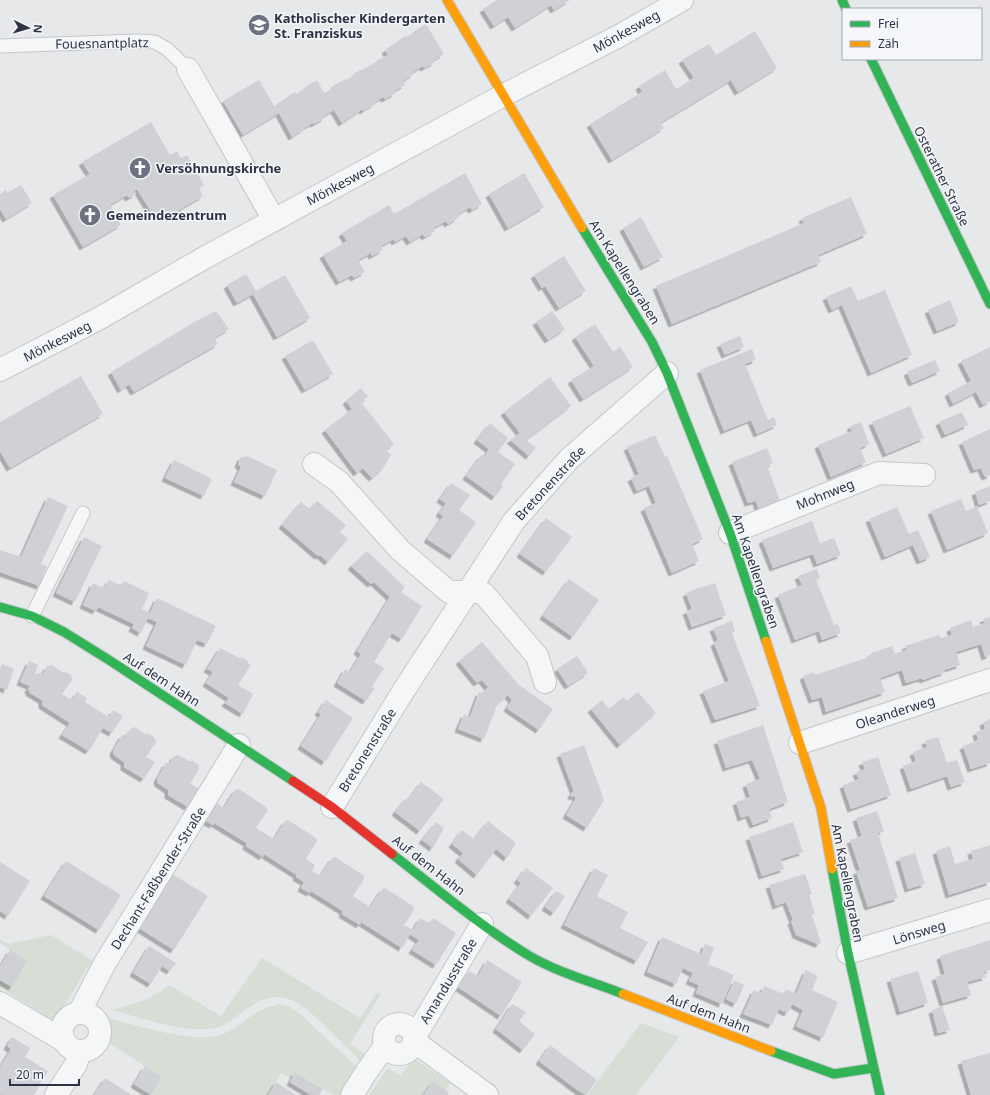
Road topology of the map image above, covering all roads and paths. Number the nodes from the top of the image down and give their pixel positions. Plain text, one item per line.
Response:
1 (447, 0) edge
2 (682, 0) edge
3 (0, 46) edge
4 (871, 60) edge
5 (188, 69) joint
6 (504, 96) junction
7 (274, 220) junction
8 (990, 304) edge
9 (0, 370) edge
10 (667, 374) junction
11 (314, 464) dead end
12 (924, 475) dead end
13 (83, 513) dead end
14 (730, 533) junction
15 (467, 593) junction
16 (0, 607) edge
17 (32, 616) junction
18 (990, 680) edge
19 (545, 682) dead end
20 (800, 743) junction
21 (239, 745) junction
22 (332, 807) junction
23 (990, 910) edge
24 (482, 924) junction
25 (848, 953) junction
26 (0, 1003) edge
27 (79, 1013) junction
28 (414, 1039) junction
29 (72, 1045) junction
30 (873, 1068) junction
31 (56, 1095) edge
32 (352, 1095) edge
33 (486, 1095) edge
34 (880, 1095) edge

1 - 6 street, Am Kapellengraben
2 - 6 street, Mönkesweg
3 - 5 lane, Fouesnantplatz
4 - 8 street, Osterather Straße
5 - 7 street, Fouesnantplatz
6 - 7 street, Mönkesweg
6 - 10 street, Am Kapellengraben
7 - 9 street, Mönkesweg
10 - 14 street, Am Kapellengraben
10 - 15 street, Bretonenstraße
11 - 15 street
12 - 14 street, Mohnweg
13 - 17 lane
14 - 20 street, Am Kapellengraben
15 - 19 street
15 - 22 street, Bretonenstraße
16 - 17 street, Auf dem Hahn
17 - 21 street, Auf dem Hahn
18 - 20 street, Oleanderweg
20 - 25 street, Am Kapellengraben
21 - 22 street, Auf dem Hahn
21 - 27 street, Dechant-Faßbender-Straße
22 - 24 street, Auf dem Hahn
23 - 25 street, Lönsweg
24 - 28 street, Amandusstraße
24 - 30 street, Auf dem Hahn
25 - 30 street, Am Kapellengraben
26 - 29 street
27 - 29 street, Dechant-Faßbender-Straße
27 - 29 street
28 - 32 street, Amandusstraße
28 - 33 street
29 - 31 street, Dechant-Faßbender-Straße
30 - 34 street, Am Kapellengraben

